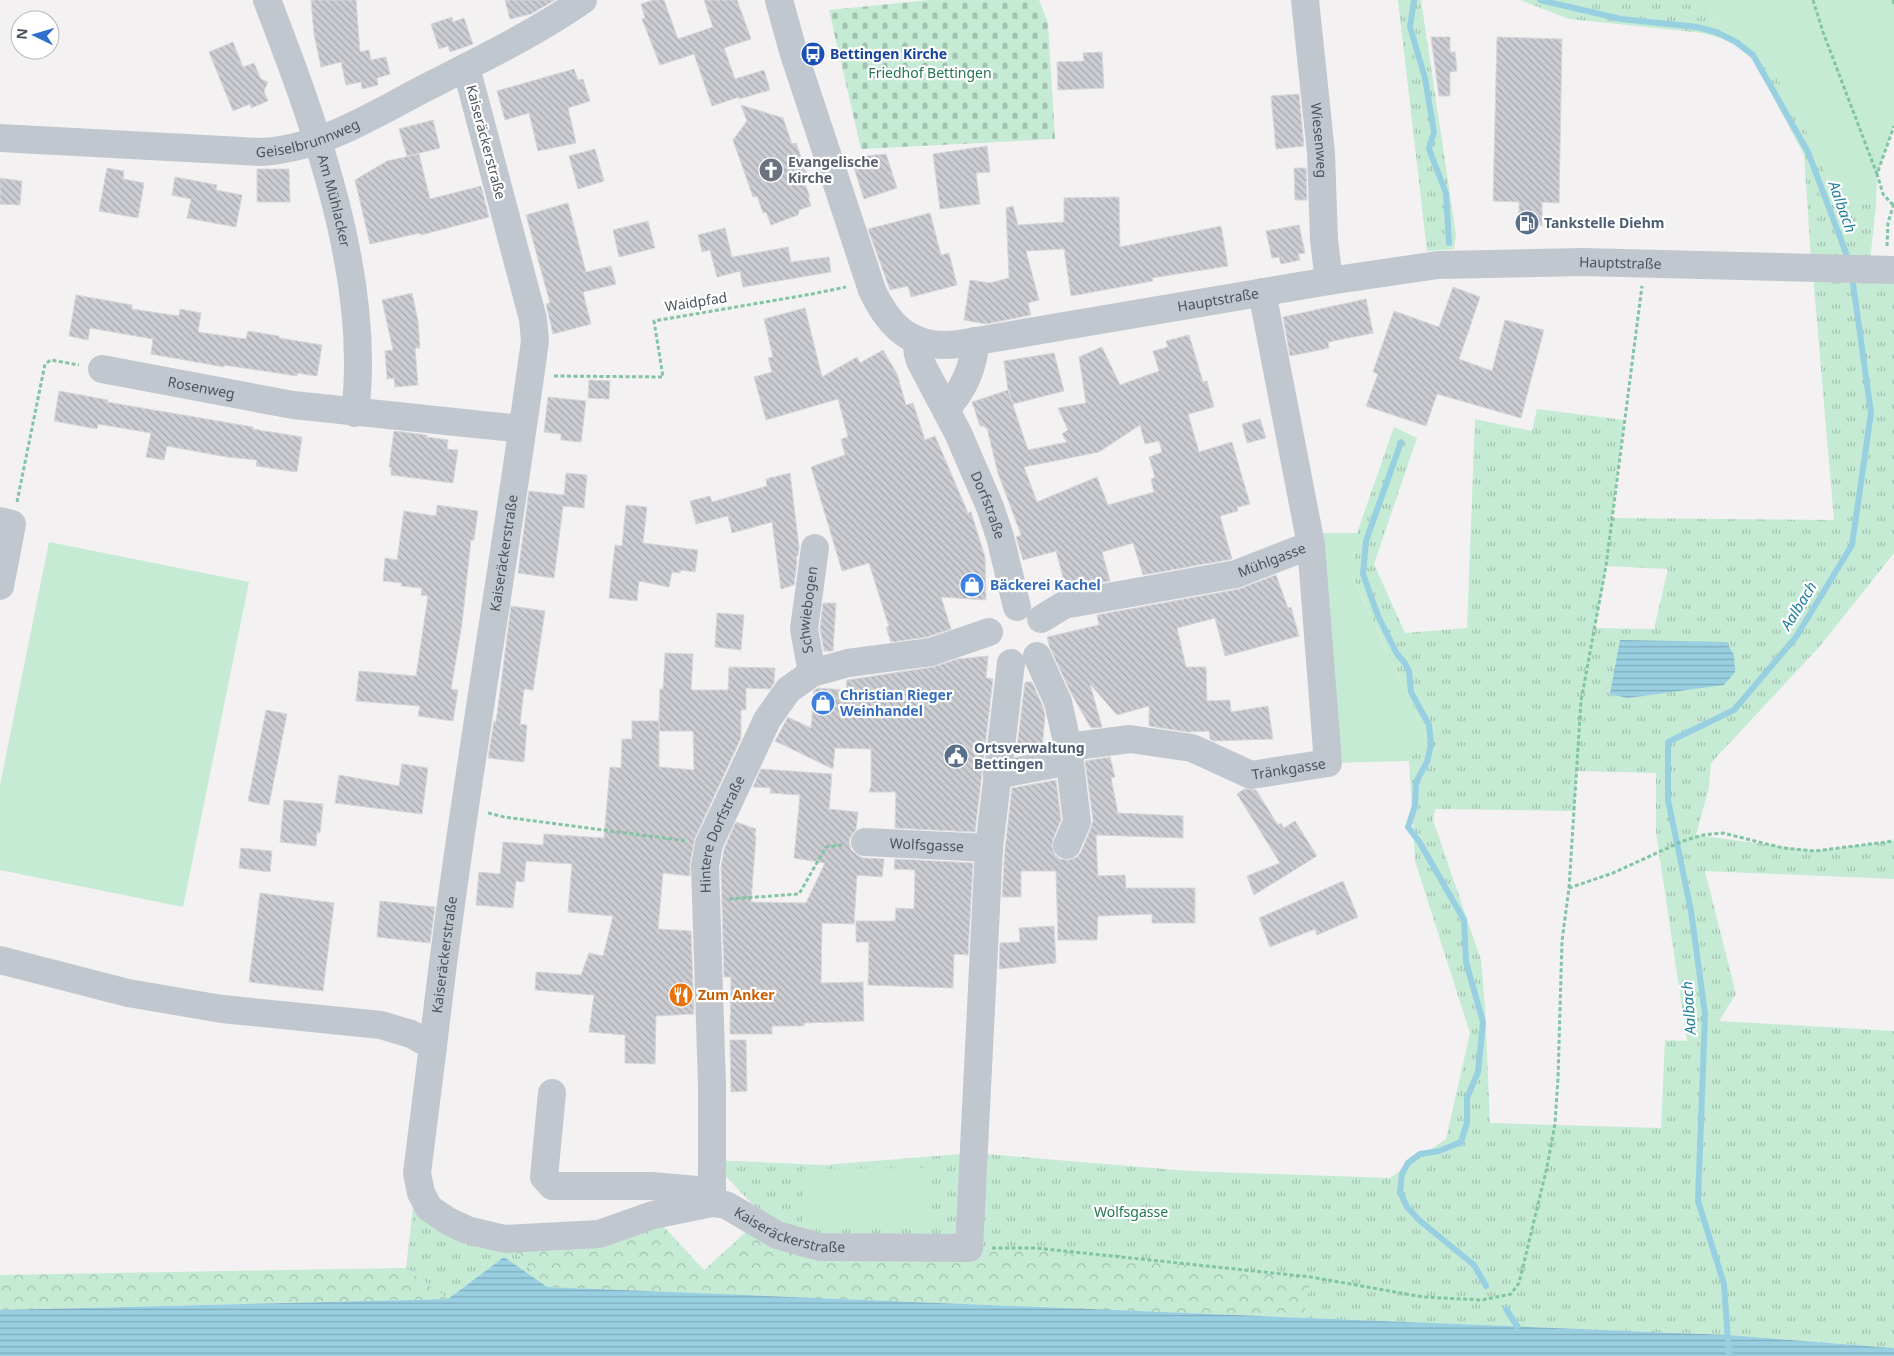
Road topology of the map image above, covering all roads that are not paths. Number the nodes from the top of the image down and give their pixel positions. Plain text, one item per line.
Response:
1 (268, 0) edge
2 (583, 0) edge
3 (778, 0) edge
4 (1306, 0) edge
5 (466, 67) junction
6 (0, 138) edge
7 (317, 140) junction
8 (1890, 269) edge
9 (1329, 281) junction
10 (1262, 292) junction
11 (916, 340) junction
12 (975, 342) junction
13 (102, 369) road end
14 (946, 408) junction
15 (355, 413) junction
16 (522, 429) junction
17 (6, 522) edge
18 (1311, 545) junction
19 (815, 548) dead end
20 (0, 586) edge
21 (1029, 613) junction
22 (989, 632) junction
23 (1024, 660) junction
24 (812, 673) junction
25 (1068, 747) junction
26 (997, 775) junction
27 (865, 842) road end
28 (1067, 845) dead end
29 (989, 848) junction
30 (0, 960) edge
31 (433, 1046) junction
32 (552, 1094) dead end
33 (712, 1203) junction

1 - 7 street, Am Mühlacker
2 - 5 street, Geiselbrunnweg
3 - 11 street, Hauptstraße
4 - 9 street, Wiesenweg
5 - 7 street, Geiselbrunnweg
5 - 16 street, Kaiseräckerstraße
6 - 7 street, Geiselbrunnweg
7 - 15 street, Am Mühlacker
8 - 9 street, Hauptstraße
9 - 10 street, Hauptstraße
10 - 12 street, Hauptstraße
10 - 18 street, Mühlgasse
11 - 12 street, Hauptstraße
11 - 14 street, Dorfstraße
12 - 14 street
13 - 15 street, Rosenweg
14 - 21 street, Dorfstraße
15 - 16 street, Rosenweg
16 - 31 street, Kaiseräckerstraße
17 - 20 street
18 - 21 street, Mühlgasse
18 - 25 street, Tränkgasse
19 - 24 street, Schwiebogen
21 - 22 street
21 - 23 street
22 - 23 street
22 - 24 street, Hintere Dorfstraße
23 - 25 street
23 - 26 street
24 - 33 street, Hintere Dorfstraße
25 - 26 street
25 - 28 street
26 - 29 street
27 - 29 street, Wolfsgasse
29 - 33 street, Kaiseräckerstraße
30 - 31 street
31 - 33 street, Kaiseräckerstraße
32 - 33 street

